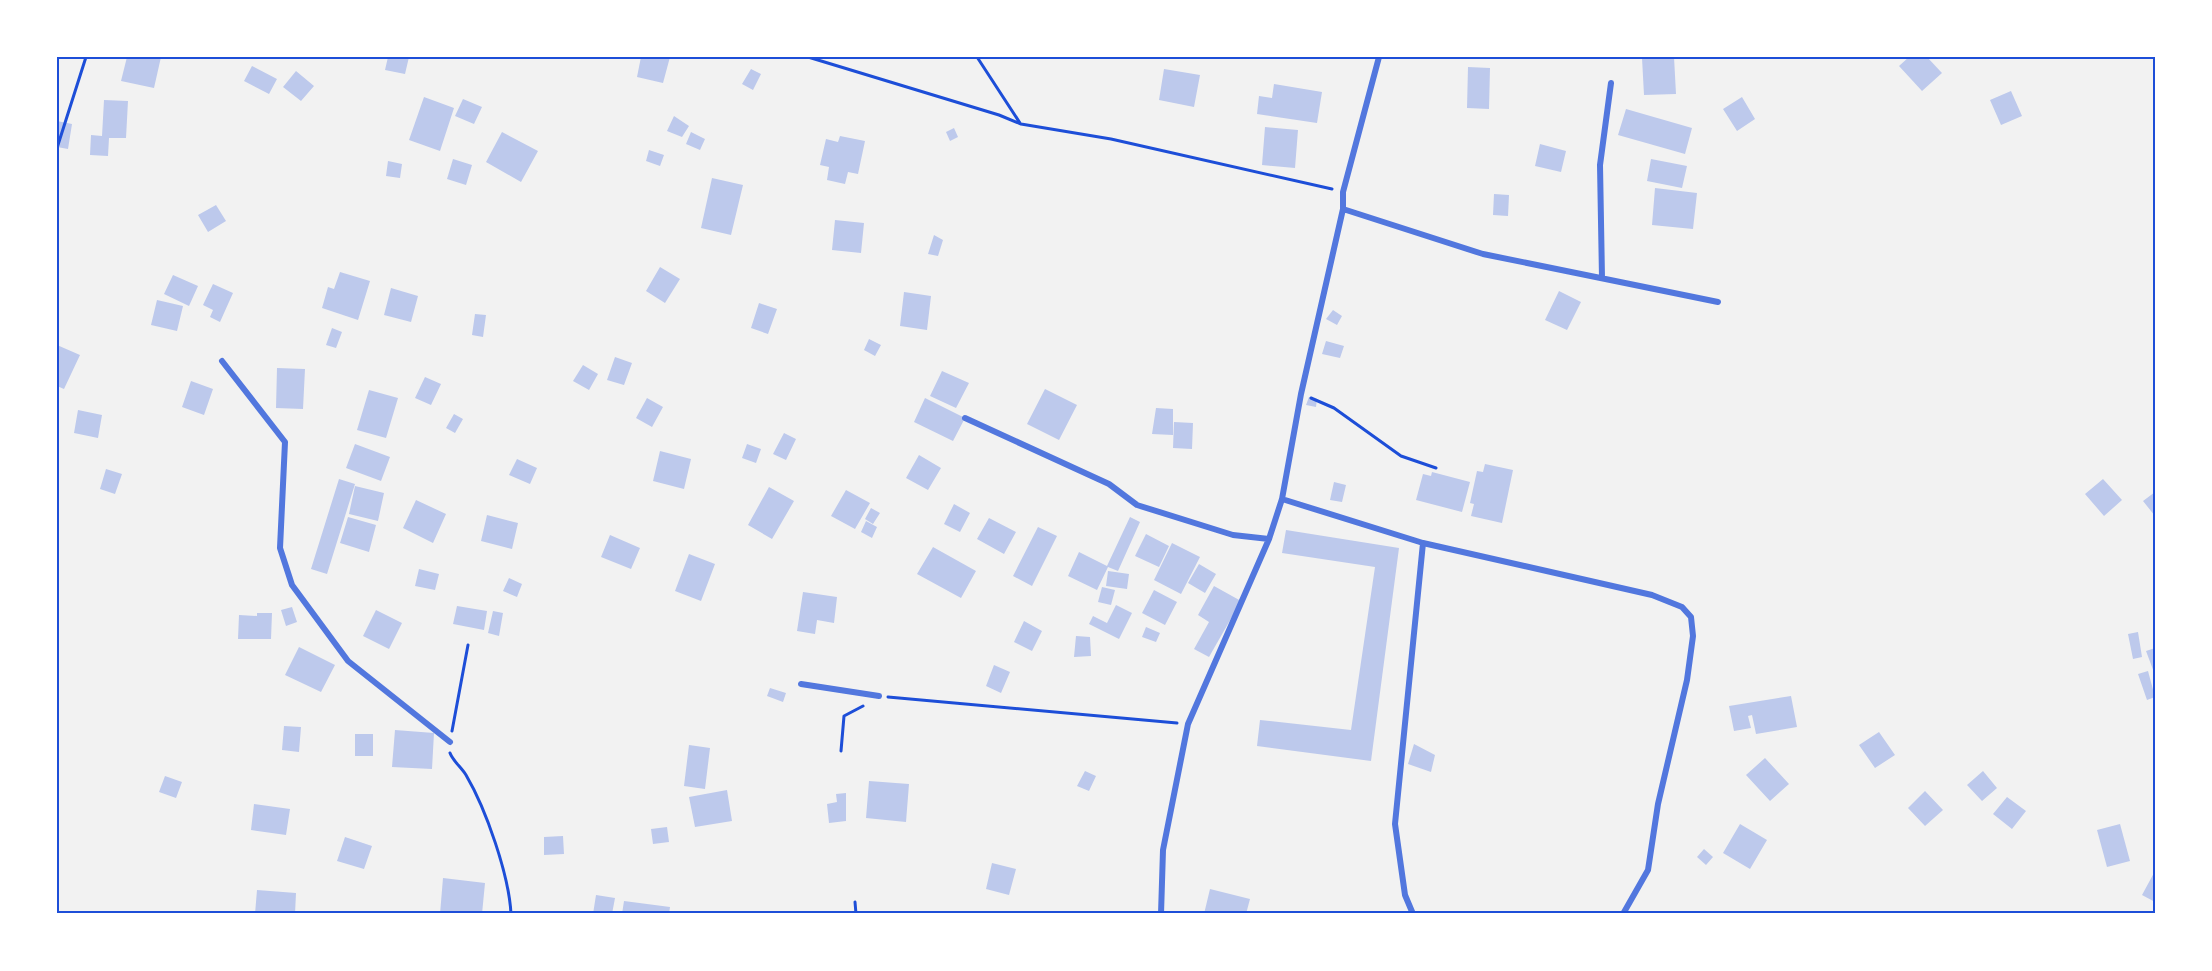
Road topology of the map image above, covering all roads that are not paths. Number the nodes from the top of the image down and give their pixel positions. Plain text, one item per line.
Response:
1 (1379, 57) edge
2 (1611, 83) dead end
3 (1343, 208) junction
4 (1602, 278) junction
5 (1718, 302) dead end
6 (222, 361) dead end
7 (965, 418) dead end
8 (1282, 499) junction
9 (1269, 539) junction
10 (1423, 543) junction
11 (801, 684) dead end
12 (879, 696) road end
13 (450, 742) road end
14 (1161, 914) edge
15 (1413, 914) edge
16 (1623, 914) edge

1 - 3 street
2 - 4 street
3 - 4 street
3 - 8 street
4 - 5 street
6 - 13 street
7 - 9 street
8 - 9 street
8 - 10 street
9 - 14 street
10 - 15 street
10 - 16 street
11 - 12 street

